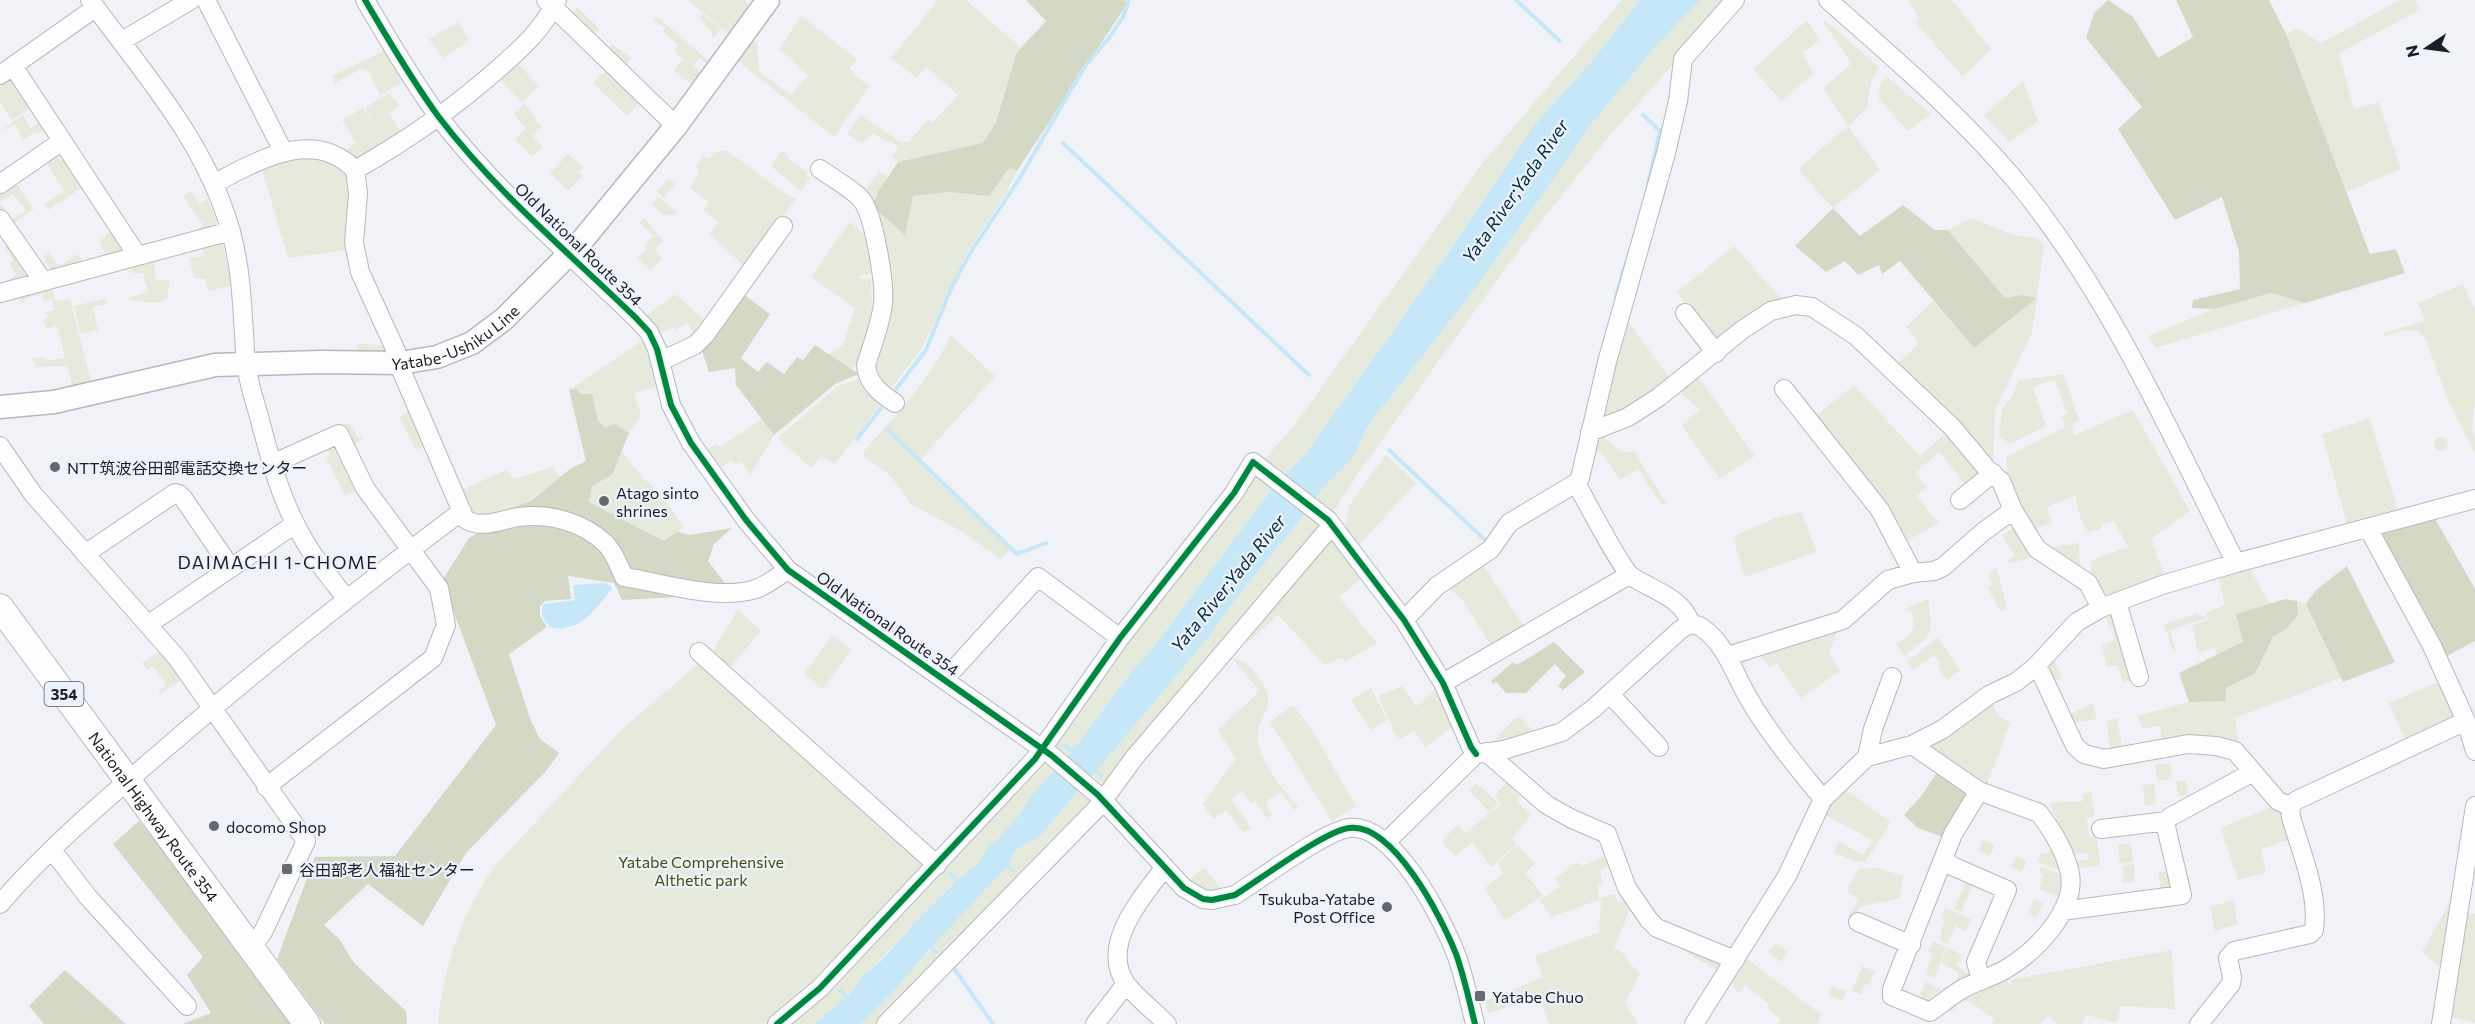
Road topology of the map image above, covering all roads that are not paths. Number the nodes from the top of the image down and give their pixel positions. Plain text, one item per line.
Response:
1 (190, 0) edge
2 (206, 0) edge
3 (365, 0) edge
4 (768, 0) edge
5 (1735, 0) edge
6 (1828, 0) edge
7 (552, 3) edge
8 (92, 4) edge
9 (122, 41) junction
10 (6, 71) edge
11 (439, 117) junction
12 (676, 126) junction
13 (62, 141) junction
14 (283, 151) junction
15 (355, 170) junction
16 (820, 170) dead end
17 (213, 183) junction
18 (0, 184) edge
19 (0, 219) edge
20 (783, 226) dead end
21 (231, 231) junction
22 (570, 253) junction
23 (137, 255) junction
24 (43, 281) junction
25 (0, 294) edge
26 (1685, 313) dead end
27 (1716, 353) junction
28 (661, 361) junction
29 (400, 363) junction
30 (246, 364) junction
31 (1784, 389) dead end
32 (895, 403) dead end
33 (0, 407) edge
34 (1590, 432) junction
35 (0, 446) edge
36 (272, 464) junction
37 (1993, 473) junction
38 (1576, 483) junction
39 (2475, 499) edge
40 (1960, 500) dead end
41 (2013, 510) junction
42 (462, 511) junction
43 (1330, 523) junction
44 (295, 524) junction
45 (2368, 528) junction
46 (411, 549) junction
47 (85, 554) junction
48 (2236, 563) junction
49 (231, 568) junction
50 (788, 570) junction
51 (1913, 573) junction
52 (1629, 575) junction
53 (346, 598) junction
54 (2109, 605) junction
55 (0, 607) edge
56 (1404, 620) junction
57 (148, 624) junction
58 (1691, 624) junction
59 (1120, 638) junction
60 (699, 652) dead end
61 (1728, 657) junction
62 (2035, 667) junction
63 (1892, 677) dead end
64 (2139, 677) dead end
65 (945, 679) junction
66 (1443, 683) junction
67 (1610, 694) junction
68 (212, 707) junction
69 (2466, 721) junction
70 (1912, 745) junction
71 (1659, 747) dead end
72 (2475, 751) edge
73 (1047, 752) junction
74 (1481, 753) junction
75 (1867, 758) junction
76 (2253, 772) junction
77 (128, 780) junction
78 (266, 787) junction
79 (1979, 791) junction
80 (1100, 798) junction
81 (1823, 799) junction
82 (2290, 806) junction
83 (2475, 806) edge
84 (2167, 821) junction
85 (2101, 829) dead end
86 (1386, 842) junction
87 (52, 850) junction
88 (1942, 862) junction
89 (938, 865) junction
90 (1164, 868) junction
91 (0, 904) edge
92 (2062, 911) junction
93 (1858, 922) dead end
94 (1911, 945) junction
95 (251, 948) junction
96 (1735, 960) junction
97 (1981, 981) junction
98 (1126, 984) junction
99 (187, 1006) dead end
100 (783, 1023) edge
101 (307, 1024) edge
102 (886, 1024) edge
103 (1095, 1024) edge
104 (1167, 1024) edge
105 (1475, 1024) edge
106 (1694, 1024) edge
107 (2199, 1024) edge
108 (2441, 1024) edge

1 - 9 street
2 - 14 street
3 - 11 street, Old National Route 354
4 - 12 main road, Yatabe-Ushiku Line
5 - 34 street
6 - 48 street
7 - 11 street
7 - 12 street
8 - 9 street
8 - 10 street
9 - 17 street
10 - 13 street
11 - 15 street
11 - 22 street, Old National Route 354
12 - 22 main road, Yatabe-Ushiku Line
13 - 18 street
13 - 23 street
14 - 15 street
14 - 17 street
15 - 29 street
16 - 32 street
17 - 21 street
19 - 24 street
20 - 28 street
21 - 23 street
21 - 30 street
22 - 28 street, Old National Route 354
22 - 29 main road, Yatabe-Ushiku Line
23 - 24 street
24 - 25 street
26 - 27 street
27 - 34 street
27 - 37 street
28 - 50 street, Old National Route 354
29 - 30 main road, Yatabe-Ushiku Line
29 - 42 street
30 - 33 main road, Yatabe-Ushiku Line
30 - 36 street
31 - 51 street
34 - 38 street
35 - 47 street
36 - 44 street
36 - 46 street
37 - 40 street
37 - 41 street
38 - 52 street
38 - 56 street
39 - 45 street
41 - 51 street
41 - 54 street
42 - 46 street
42 - 50 street
43 - 56 street
43 - 59 street
43 - 80 street
44 - 49 street
44 - 53 street
45 - 48 street
45 - 69 street
46 - 53 street
46 - 78 street
47 - 49 street
47 - 57 street
48 - 54 street
49 - 57 street
50 - 65 street, Old National Route 354
51 - 61 street
52 - 58 street
52 - 66 street
53 - 68 street
54 - 62 street
54 - 64 street
55 - 77 highway, National Highway Route 354 / 354
56 - 66 street
57 - 68 street
58 - 61 street
58 - 67 street
59 - 65 street
59 - 73 street
60 - 89 street
61 - 81 street
62 - 70 street
62 - 76 street
63 - 75 street
65 - 73 street, Old National Route 354
66 - 74 street
67 - 71 street
67 - 74 street
68 - 77 street
68 - 78 street
69 - 72 street
69 - 82 street
70 - 75 street
70 - 79 street
73 - 80 street, Old National Route 354
73 - 89 street
74 - 86 street
74 - 96 street
75 - 81 street
76 - 82 street
76 - 84 street
77 - 87 street
77 - 95 highway, National Highway Route 354 / 354
78 - 95 street
79 - 88 street
79 - 92 street
80 - 90 street, Old National Route 354
80 - 102 street
81 - 96 street
82 - 107 street
83 - 108 street
84 - 85 street
84 - 92 street
86 - 90 street, Old National Route 354
86 - 105 street, Old National Route 354
87 - 91 street
87 - 99 street
88 - 94 street
88 - 97 street
89 - 100 street
90 - 98 street
92 - 97 street
93 - 94 street
94 - 97 street
95 - 101 highway, National Highway Route 354 / 354
96 - 106 street
98 - 103 street
98 - 104 street

